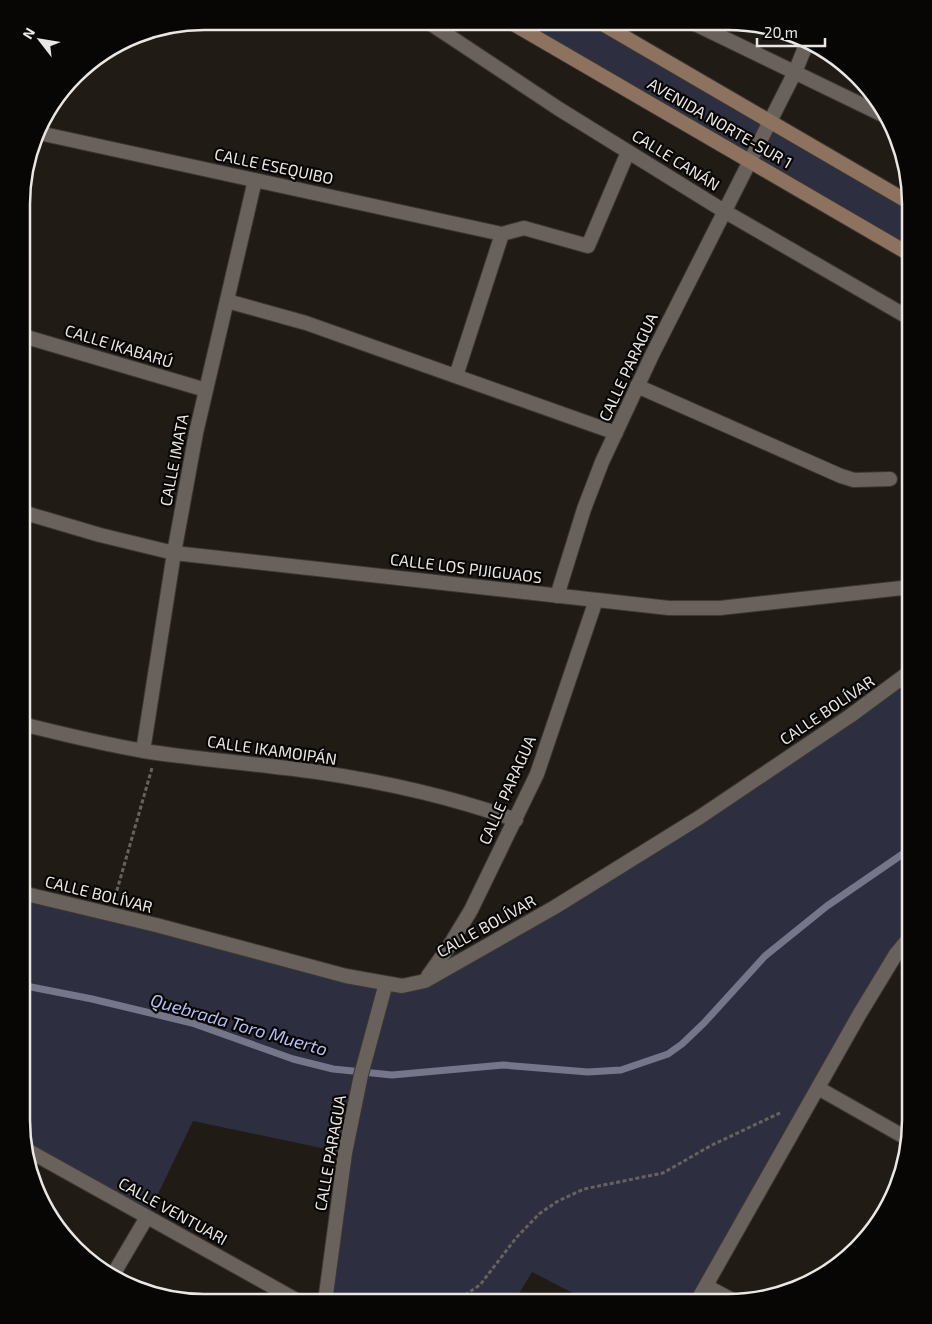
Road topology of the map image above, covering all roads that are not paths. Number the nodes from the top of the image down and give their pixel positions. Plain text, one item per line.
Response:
1 (440, 30) edge
2 (524, 30) edge
3 (613, 30) edge
4 (708, 30) edge
5 (805, 48) edge
6 (795, 72) junction
7 (875, 111) edge
8 (769, 122) junction
9 (45, 134) edge
10 (628, 152) junction
11 (749, 160) junction
12 (255, 180) junction
13 (902, 198) edge
14 (724, 211) junction
15 (502, 234) junction
16 (902, 250) edge
17 (227, 301) junction
18 (902, 314) edge
19 (30, 338) edge
20 (456, 376) junction
21 (637, 386) junction
22 (206, 390) junction
23 (616, 433) junction
24 (890, 479) dead end
25 (30, 514) edge
26 (174, 553) junction
27 (902, 588) edge
28 (557, 596) junction
29 (596, 600) junction
30 (902, 677) edge
31 (30, 726) edge
32 (150, 752) junction
33 (516, 820) junction
34 (30, 895) edge
35 (902, 947) edge
36 (425, 981) junction
37 (386, 983) junction
38 (815, 1093) junction
39 (901, 1135) edge
40 (34, 1154) edge
41 (147, 1217) junction
42 (116, 1270) edge
43 (706, 1286) junction
44 (286, 1294) edge
45 (326, 1294) edge
46 (701, 1294) edge
47 (721, 1294) edge

1 - 10 street, CALLE CANÁN
2 - 11 main road, AVENIDA NORTE-SUR 1
3 - 8 main road, AVENIDA NORTE-SUR 1
4 - 6 street
5 - 6 street, CALLE PARAGUA
6 - 7 street
6 - 8 street, CALLE PARAGUA
8 - 11 street, CALLE PARAGUA
8 - 13 main road, AVENIDA NORTE-SUR 1
9 - 12 street, CALLE ESEQUIBO
10 - 14 street, CALLE CANÁN
10 - 15 street
11 - 14 street, CALLE PARAGUA
11 - 16 main road, AVENIDA NORTE-SUR 1
12 - 15 street, CALLE ESEQUIBO
12 - 17 street, CALLE IMATA
14 - 18 street, CALLE CANÁN
14 - 21 street, CALLE PARAGUA
15 - 20 street
17 - 20 street
17 - 22 street, CALLE IMATA
19 - 22 street, CALLE IKABARÚ
20 - 23 street
21 - 23 street, CALLE PARAGUA
21 - 24 street
22 - 26 street, CALLE IMATA
23 - 28 street, CALLE PARAGUA
25 - 26 street, CALLE LOS PIJIGUAOS
26 - 28 street, CALLE LOS PIJIGUAOS
26 - 32 street, CALLE IMATA
27 - 29 street, CALLE LOS PIJIGUAOS
28 - 29 street, CALLE LOS PIJIGUAOS
29 - 33 street, CALLE PARAGUA
30 - 36 street, CALLE BOLÍVAR
31 - 32 street, CALLE IKAMOIPÁN
32 - 33 street, CALLE IKAMOIPÁN
33 - 36 street, CALLE PARAGUA
34 - 37 street, CALLE BOLÍVAR
35 - 38 street
36 - 37 street, CALLE BOLÍVAR
37 - 45 street, CALLE PARAGUA
38 - 39 street
38 - 43 street
40 - 41 street, CALLE VENTUARI
41 - 42 street
41 - 44 street, CALLE VENTUARI
43 - 46 street
43 - 47 street

